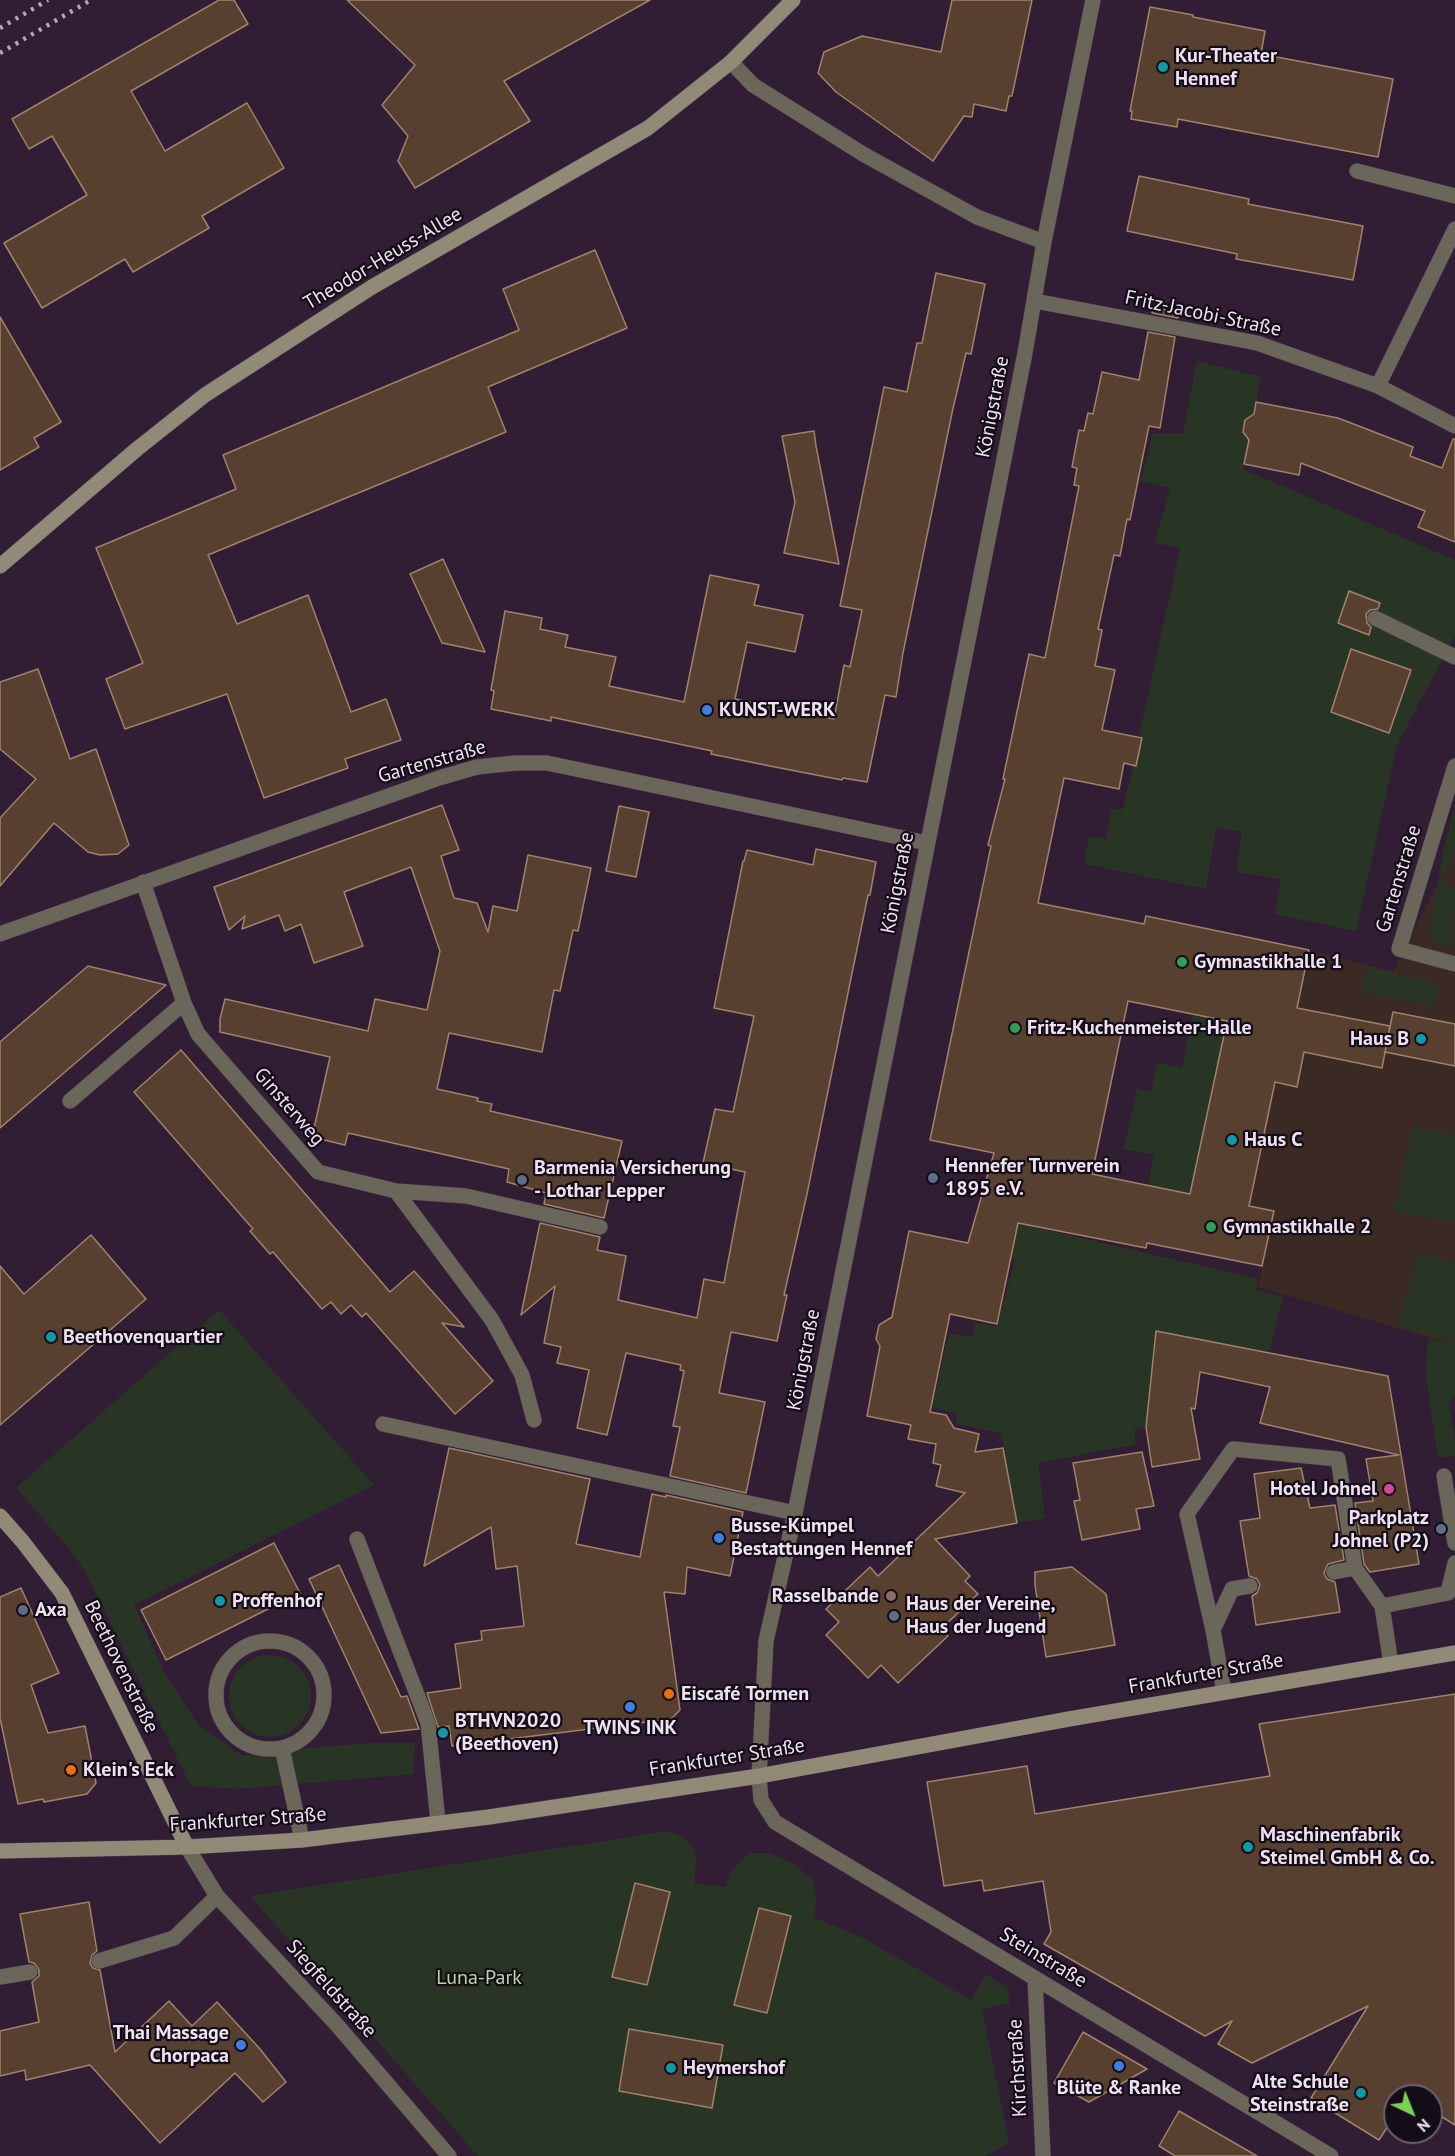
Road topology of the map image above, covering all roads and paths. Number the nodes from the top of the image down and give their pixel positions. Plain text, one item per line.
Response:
1 (793, 0) edge
2 (1093, 0) edge
3 (731, 62) junction
4 (1357, 171) dead end
5 (1455, 196) edge
6 (1455, 229) edge
7 (1044, 242) junction
8 (1035, 301) junction
9 (1378, 386) junction
10 (1455, 426) edge
11 (0, 566) edge
12 (1375, 618) dead end
13 (1455, 657) edge
14 (1455, 766) edge
15 (927, 843) junction
16 (143, 882) junction
17 (0, 934) edge
18 (1455, 964) edge
19 (184, 1003) junction
20 (70, 1101) dead end
21 (396, 1191) junction
22 (600, 1227) dead end
23 (534, 1420) dead end
24 (383, 1424) dead end
25 (1444, 1476) dead end
26 (795, 1513) junction
27 (0, 1516) edge
28 (357, 1539) dead end
29 (1455, 1543) edge
30 (1455, 1563) edge
31 (1355, 1568) junction
32 (1334, 1572) dead end
33 (1250, 1586) dead end
34 (1382, 1606) junction
35 (1214, 1630) junction
36 (1455, 1653) edge
37 (1391, 1664) junction
38 (1224, 1692) junction
39 (282, 1748) junction
40 (759, 1776) junction
41 (438, 1822) junction
42 (302, 1840) junction
43 (187, 1847) junction
44 (0, 1851) edge
45 (217, 1896) junction
46 (99, 1961) dead end
47 (30, 1972) dead end
48 (0, 1977) edge
49 (1035, 1978) junction
50 (449, 2156) edge
51 (1043, 2156) edge
52 (1331, 2156) edge

1 - 3 main road, Theodor-Heuss-Allee
2 - 7 street, Königstraße
3 - 7 street
3 - 11 main road, Theodor-Heuss-Allee
4 - 5 street
6 - 9 street
7 - 8 street, Königstraße
8 - 9 street, Fritz-Jacobi-Straße
8 - 15 street, Königstraße
9 - 10 street, Fritz-Jacobi-Straße
12 - 13 street
14 - 18 street, Gartenstraße
15 - 16 street, Gartenstraße
15 - 26 street, Königstraße
16 - 17 street, Gartenstraße
16 - 19 street, Ginsterweg
19 - 20 street
19 - 21 street, Ginsterweg
21 - 22 street, Ginsterweg
21 - 23 street
24 - 26 street
25 - 29 street
26 - 40 street, Königstraße
27 - 43 main road, Beethovenstraße
28 - 41 street
30 - 34 street
31 - 32 street
31 - 34 street
31 - 35 street
33 - 35 street
34 - 37 street
35 - 38 street
36 - 37 main road, Frankfurter Straße
37 - 38 main road, Frankfurter Straße
38 - 40 main road, Frankfurter Straße
39 - 39 street
39 - 42 street
40 - 41 main road, Frankfurter Straße
40 - 49 street, Steinstraße
41 - 42 main road, Frankfurter Straße
42 - 43 main road, Frankfurter Straße
43 - 44 main road, Frankfurter Straße
43 - 45 street, Siegfeldstraße
45 - 46 street
45 - 50 street, Siegfeldstraße
47 - 48 street
49 - 51 street, Kirchstraße
49 - 52 street, Steinstraße

